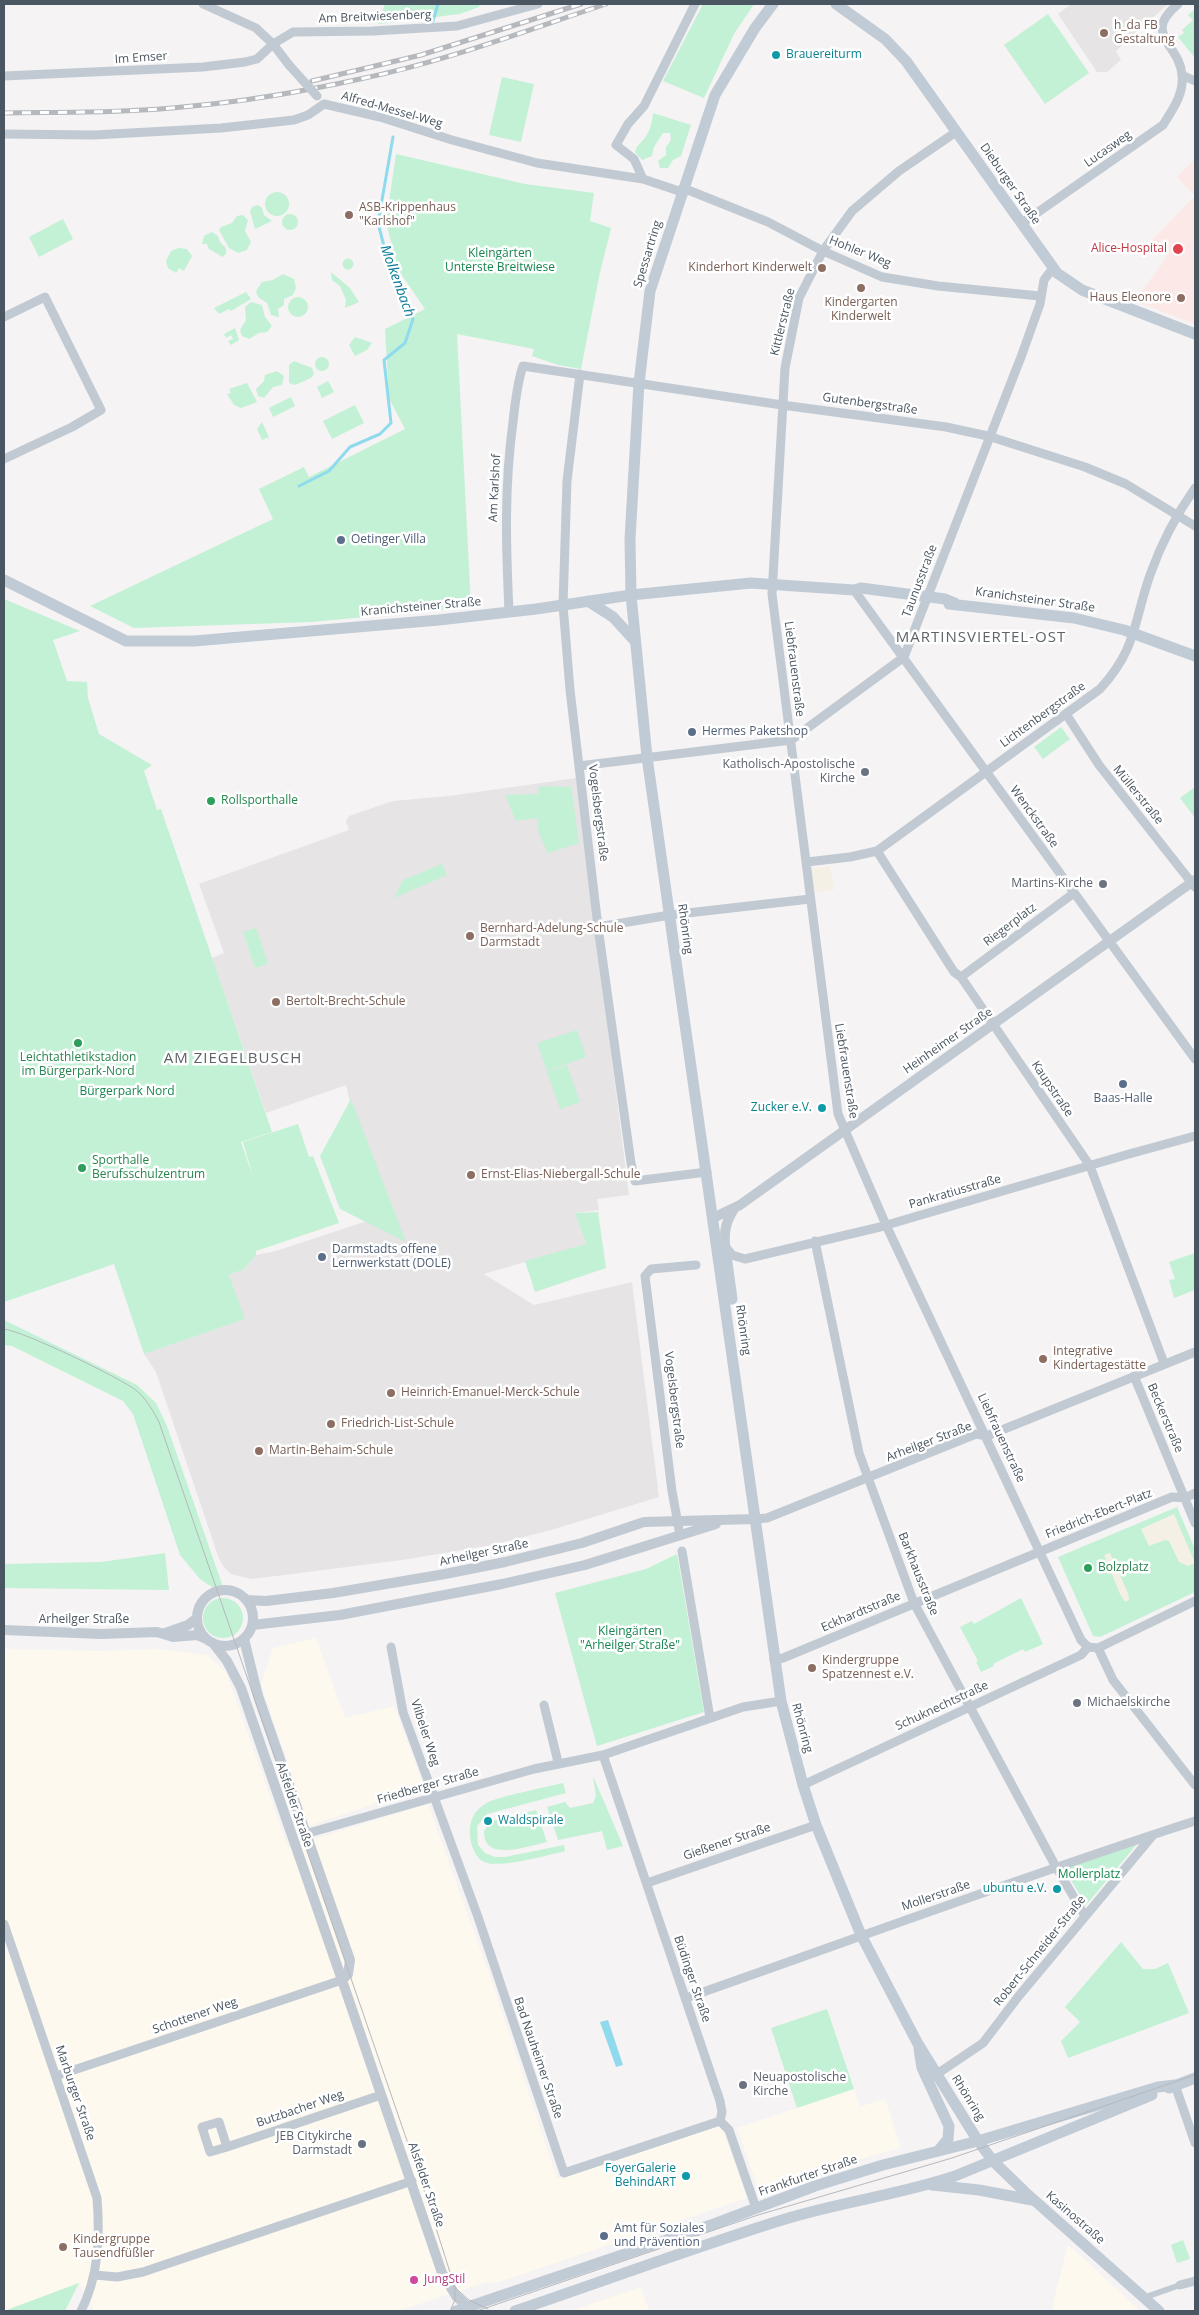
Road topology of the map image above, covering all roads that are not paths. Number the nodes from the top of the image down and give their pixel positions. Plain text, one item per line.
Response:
1 (203, 4) edge
2 (538, 4) edge
3 (695, 4) edge
4 (773, 4) edge
5 (836, 4) edge
6 (1178, 4) edge
7 (273, 44) junction
8 (1182, 75) junction
9 (4, 76) edge
10 (1195, 81) edge
11 (324, 104) junction
12 (956, 132) junction
13 (4, 134) edge
14 (643, 180) junction
15 (682, 190) junction
16 (1021, 224) junction
17 (824, 251) junction
18 (1053, 268) junction
19 (1040, 296) junction
20 (4, 317) edge
21 (1195, 334) edge
22 (523, 366) joint
23 (580, 374) junction
24 (639, 383) junction
25 (782, 405) junction
26 (988, 436) junction
27 (4, 459) edge
28 (1195, 488) edge
29 (1176, 514) junction
30 (1195, 526) edge
31 (4, 580) edge
32 (771, 583) junction
33 (854, 590) junction
34 (631, 594) junction
35 (927, 600) junction
36 (588, 601) junction
37 (563, 605) junction
38 (509, 612) junction
39 (1134, 634) junction
40 (635, 641) junction
41 (1195, 656) edge
42 (904, 658) junction
43 (1066, 714) junction
44 (791, 740) junction
45 (647, 757) junction
46 (579, 766) junction
47 (986, 772) junction
48 (877, 851) junction
49 (807, 862) junction
50 (1194, 883) edge
51 (1074, 893) junction
52 (810, 899) junction
53 (670, 916) junction
54 (598, 927) junction
55 (1109, 943) junction
56 (961, 977) junction
57 (994, 1025) junction
58 (1195, 1059) edge
59 (843, 1130) junction
60 (1195, 1136) edge
61 (1090, 1166) junction
62 (707, 1172) junction
63 (734, 1208) junction
64 (713, 1218) junction
65 (886, 1225) junction
66 (815, 1241) junction
67 (725, 1246) junction
68 (696, 1265) dead end
69 (728, 1324) junction
70 (1195, 1352) edge
71 (1164, 1363) junction
72 (1134, 1376) junction
73 (987, 1436) junction
74 (868, 1479) junction
75 (1195, 1493) edge
76 (1185, 1498) junction
77 (755, 1519) junction
78 (677, 1521) junction
79 (724, 1521) junction
80 (1195, 1523) edge
81 (680, 1535) junction
82 (682, 1551) dead end
83 (1040, 1551) junction
84 (246, 1600) junction
85 (1195, 1601) edge
86 (914, 1603) junction
87 (197, 1618) junction
88 (252, 1624) junction
89 (4, 1630) edge
90 (165, 1633) junction
91 (244, 1638) junction
92 (210, 1641) junction
93 (1088, 1646) junction
94 (391, 1647) dead end
95 (1098, 1648) junction
96 (774, 1660) junction
97 (781, 1701) junction
98 (544, 1705) dead end
99 (969, 1707) junction
100 (710, 1718) junction
101 (603, 1755) junction
102 (558, 1762) junction
103 (803, 1785) junction
104 (1195, 1785) edge
105 (434, 1796) junction
106 (1195, 1821) edge
107 (816, 1825) junction
108 (305, 1834) junction
109 (1154, 1834) junction
110 (1056, 1867) junction
111 (646, 1883) junction
112 (1085, 1916) junction
113 (4, 1924) edge
114 (861, 1935) junction
115 (342, 1980) junction
116 (686, 1998) junction
117 (918, 2044) junction
118 (937, 2074) junction
119 (56, 2076) junction
120 (1195, 2078) edge
121 (1175, 2084) junction
122 (381, 2095) junction
123 (720, 2120) junction
124 (978, 2141) junction
125 (1195, 2143) edge
126 (227, 2147) dead end
127 (939, 2150) junction
128 (993, 2161) junction
129 (412, 2181) junction
130 (929, 2185) junction
131 (1034, 2200) junction
132 (756, 2208) junction
133 (95, 2275) junction
134 (1195, 2281) edge
135 (1180, 2286) joint
136 (1143, 2298) junction
137 (468, 2307) junction
138 (80, 2311) edge
139 (456, 2311) edge
140 (515, 2311) edge
141 (1159, 2311) edge

1 - 7 street
2 - 7 street, Am Breitwiesenberg
3 - 14 street
4 - 15 main road, Spessartring
5 - 12 main road, Dieburger Straße
6 - 8 street
7 - 9 street, Im Emser
7 - 11 street, bridge
8 - 10 street
8 - 16 street, Lucasweg
11 - 13 street, Alfred-Messel-Weg
11 - 14 street, Alfred-Messel-Weg
12 - 16 main road, Dieburger Straße
12 - 17 street, Kittlerstraße
14 - 15 street, Alfred-Messel-Weg
15 - 17 street, Hohler Weg
15 - 24 main road, Spessartring
16 - 18 main road, Dieburger Straße
17 - 19 street, Hohler Weg
17 - 25 street, Kittlerstraße
18 - 19 street, Taunusstraße
18 - 21 main road, Dieburger Straße
19 - 26 street, Taunusstraße
20 - 27 street
22 - 23 street, Gutenbergstraße
22 - 38 street, Am Karlshof
23 - 24 street, Gutenbergstraße
23 - 37 street, Vogelsbergstraße
24 - 25 street, Gutenbergstraße
24 - 34 main road, Spessartring
25 - 26 street, Gutenbergstraße
25 - 32 street, Kittlerstraße
26 - 29 street, Gutenbergstraße
26 - 35 street, Taunusstraße
28 - 29 street, Lichtenbergstraße
29 - 30 street, Gutenbergstraße
29 - 39 street, Lichtenbergstraße
31 - 38 main road, Kranichsteiner Straße
32 - 33 main road, Kranichsteiner Straße
32 - 34 main road, Kranichsteiner Straße
32 - 44 street, Liebfrauenstraße
33 - 35 main road, Kranichsteiner Straße
33 - 42 street, Wenckstraße
34 - 36 main road, Kranichsteiner Straße
34 - 40 main road, Rhönring
35 - 39 main road, Kranichsteiner Straße
35 - 42 street, Taunusstraße
36 - 37 main road, Kranichsteiner Straße
36 - 40 main road
37 - 38 main road, Kranichsteiner Straße
37 - 46 street, Vogelsbergstraße
39 - 41 main road, Kranichsteiner Straße
39 - 43 street, Lichtenbergstraße
40 - 45 main road, Rhönring
42 - 44 street
42 - 47 street, Wenckstraße
43 - 47 street, Lichtenbergstraße
43 - 50 street, Müllerstraße
44 - 45 street
44 - 49 street, Liebfrauenstraße
45 - 46 street
45 - 53 main road, Rhönring
46 - 54 street, Vogelsbergstraße
47 - 48 street, Lichtenbergstraße
47 - 51 street, Wenckstraße
48 - 49 street, Lichtenbergstraße
48 - 56 street, Kaupstraße
49 - 52 street, Liebfrauenstraße
50 - 55 street, Heinheimer Straße
51 - 55 street, Wenckstraße
51 - 56 street, Riegerplatz
52 - 53 street
52 - 59 street, Liebfrauenstraße
53 - 54 street
53 - 62 main road, Rhönring
54 - 62 street, Vogelsbergstraße
55 - 57 street, Heinheimer Straße
55 - 58 street, Wenckstraße
56 - 57 street, Kaupstraße
57 - 59 street, Heinheimer Straße
57 - 61 street, Kaupstraße
59 - 63 street, Heinheimer Straße
59 - 65 street, Liebfrauenstraße
60 - 61 street, Pankratiusstraße
61 - 65 street, Pankratiusstraße
61 - 71 street, Kaupstraße
62 - 64 main road, Rhönring
63 - 64 street, Heinheimer Straße
63 - 67 street
64 - 69 main road, Rhönring
65 - 66 street, Pankratiusstraße
65 - 73 street, Liebfrauenstraße
66 - 67 street, Pankratiusstraße
66 - 74 street, Barkhausstraße
67 - 69 main road
68 - 78 street, Vogelsbergstraße
69 - 77 main road, Rhönring
70 - 71 street, Arheilger Straße
71 - 72 street, Arheilger Straße
72 - 73 street, Arheilger Straße
72 - 76 street, Beckerstraße
73 - 74 street, Arheilger Straße
73 - 83 street, Liebfrauenstraße
74 - 77 street, Arheilger Straße
74 - 86 street, Barkhausstraße
75 - 76 street
76 - 80 street
76 - 83 street, Friedrich-Ebert-Platz
77 - 79 street, Arheilger Straße
77 - 96 main road, Rhönring
78 - 79 street, Arheilger Straße
78 - 81 street, Vogelsbergstraße
78 - 84 street, Arheilger Straße
79 - 81 street, Arheilger Straße
81 - 88 street, Arheilger Straße
82 - 100 street
83 - 86 street, Eckhardtstraße
83 - 93 street, Friedrich-Ebert-Platz
84 - 87 street, Arheilger Straße
84 - 88 street
85 - 95 street
86 - 96 street, Eckhardtstraße
86 - 99 street, Barkhausstraße
87 - 90 street, Arheilger Straße
87 - 92 street
88 - 91 street
89 - 90 street, Arheilger Straße
90 - 92 street, Arheilger Straße
91 - 92 street, Arheilger Straße
91 - 108 street, Alsfelder Straße
92 - 115 street, Alsfelder Straße
93 - 95 street
93 - 99 street, Schuknechtstraße
94 - 105 street, Vilbeler Weg
95 - 104 street
96 - 97 main road, Rhönring
97 - 100 street, Friedberger Straße
97 - 103 main road, Rhönring
98 - 102 street
99 - 103 street, Schuknechtstraße
99 - 110 street, Barkhausstraße
100 - 101 street, Friedberger Straße
101 - 102 street, Friedberger Straße
101 - 111 street, Büdinger Straße
102 - 105 street, Friedberger Straße
103 - 107 main road, Rhönring
105 - 108 street, Friedberger Straße
105 - 123 street, Bad Nauheimer Straße
106 - 109 street, Mollerstraße
107 - 111 street, Gießener Straße
107 - 114 main road, Rhönring
108 - 115 street, Alsfelder Straße
109 - 110 street, Mollerstraße
109 - 112 street, Robert-Schneider-Straße
110 - 112 street, Barkhausstraße
110 - 114 street, Mollerstraße
111 - 116 street, Büdinger Straße
112 - 118 street, Robert-Schneider-Straße
113 - 119 street, Marburger Straße
114 - 116 street, Mollerstraße
114 - 117 main road, Rhönring
115 - 119 street, Schottener Weg
115 - 122 street, Alsfelder Straße
116 - 123 street, Büdinger Straße
117 - 118 main road, Rhönring
117 - 127 main road, Rhönring
118 - 124 main road, Rhönring
119 - 133 street, Marburger Straße
120 - 121 main road, Frankfurter Straße
121 - 124 main road, Frankfurter Straße
121 - 125 street
121 - 128 main road, Frankfurter Straße
122 - 126 street, Butzbacher Weg
122 - 129 street, Alsfelder Straße
123 - 132 street, Büdinger Straße
124 - 127 main road, Frankfurter Straße
124 - 128 main road, Kasinostraße
127 - 132 main road, Frankfurter Straße
128 - 130 main road, Frankfurter Straße
128 - 131 main road, Kasinostraße
129 - 133 street
129 - 137 street, Alsfelder Straße
130 - 131 main road, Frankfurter Straße
130 - 140 main road, Frankfurter Straße
131 - 136 main road, Kasinostraße
132 - 137 main road, Frankfurter Straße
133 - 138 street, Marburger Straße
134 - 135 street
135 - 136 street
136 - 141 main road, Kasinostraße
137 - 139 main road, Frankfurter Straße

